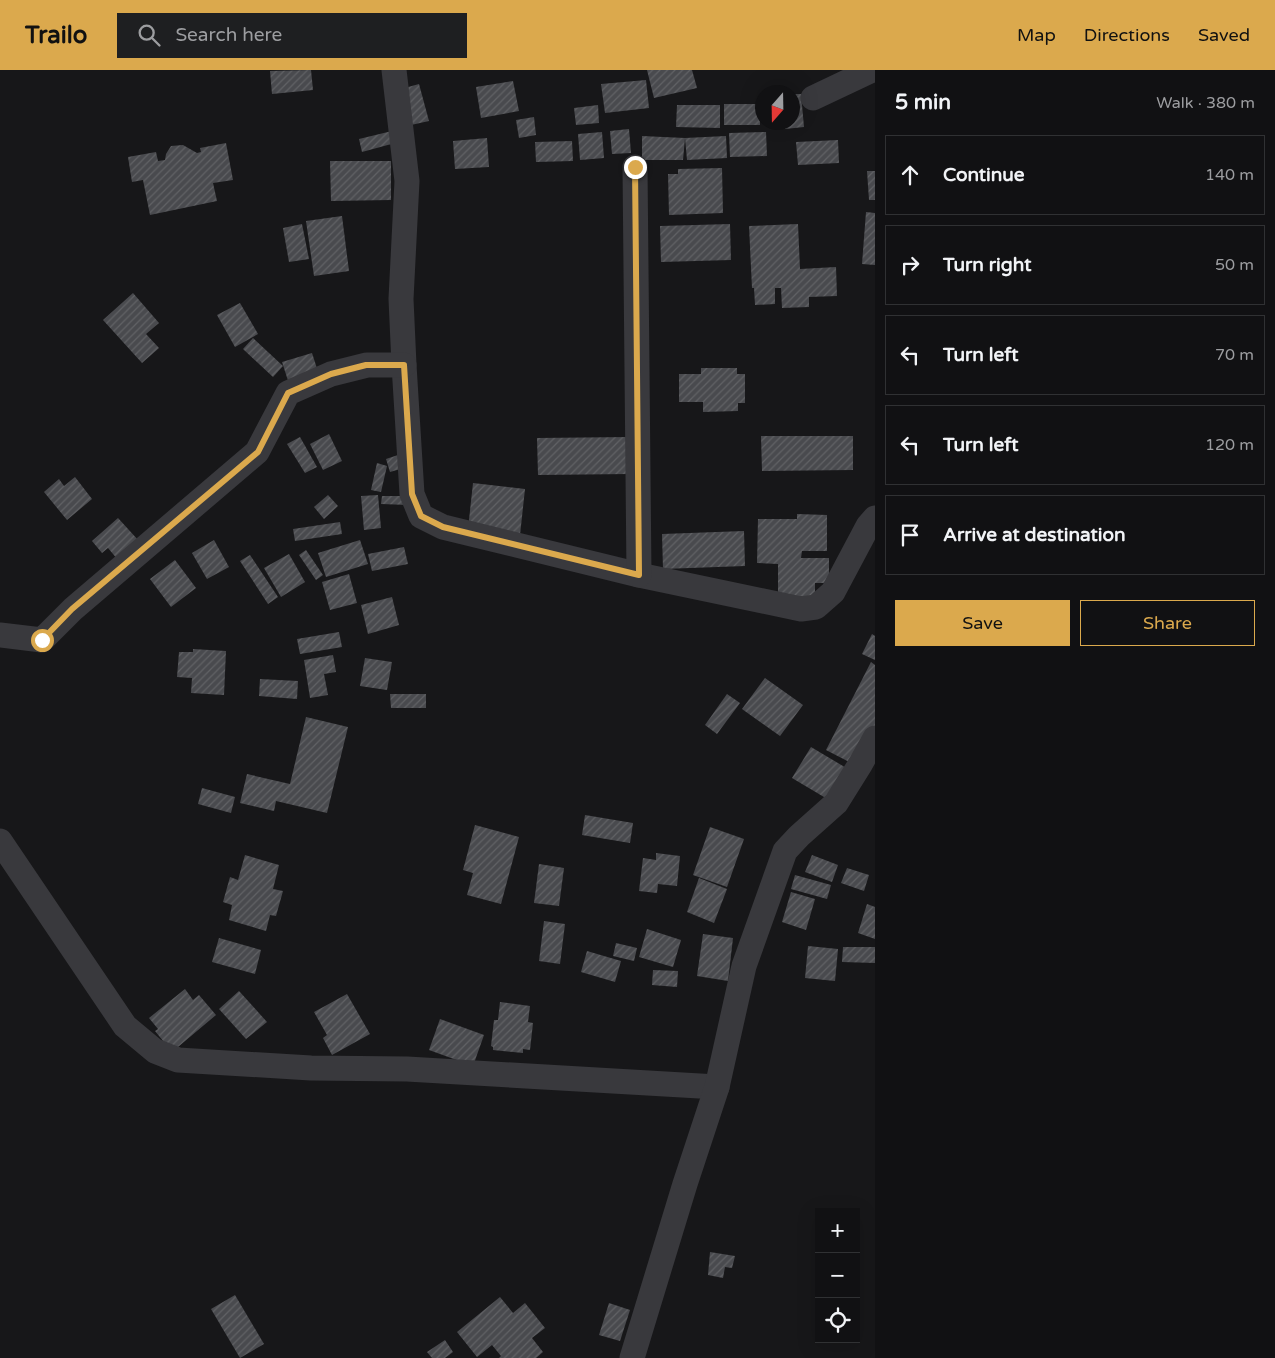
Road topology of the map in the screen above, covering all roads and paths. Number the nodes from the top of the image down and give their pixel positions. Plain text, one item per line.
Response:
1 (394, 70) edge
2 (872, 70) edge
3 (812, 98) dead end
4 (635, 167) dead end
5 (404, 365) junction
6 (875, 518) edge
7 (639, 575) junction
8 (0, 635) edge
9 (875, 738) edge
10 (0, 840) edge
11 (718, 1087) junction
12 (632, 1358) edge

1 - 5 street
2 - 3 street
4 - 7 street
5 - 7 street
5 - 8 street
6 - 7 street
9 - 11 street
10 - 11 street
11 - 12 street

